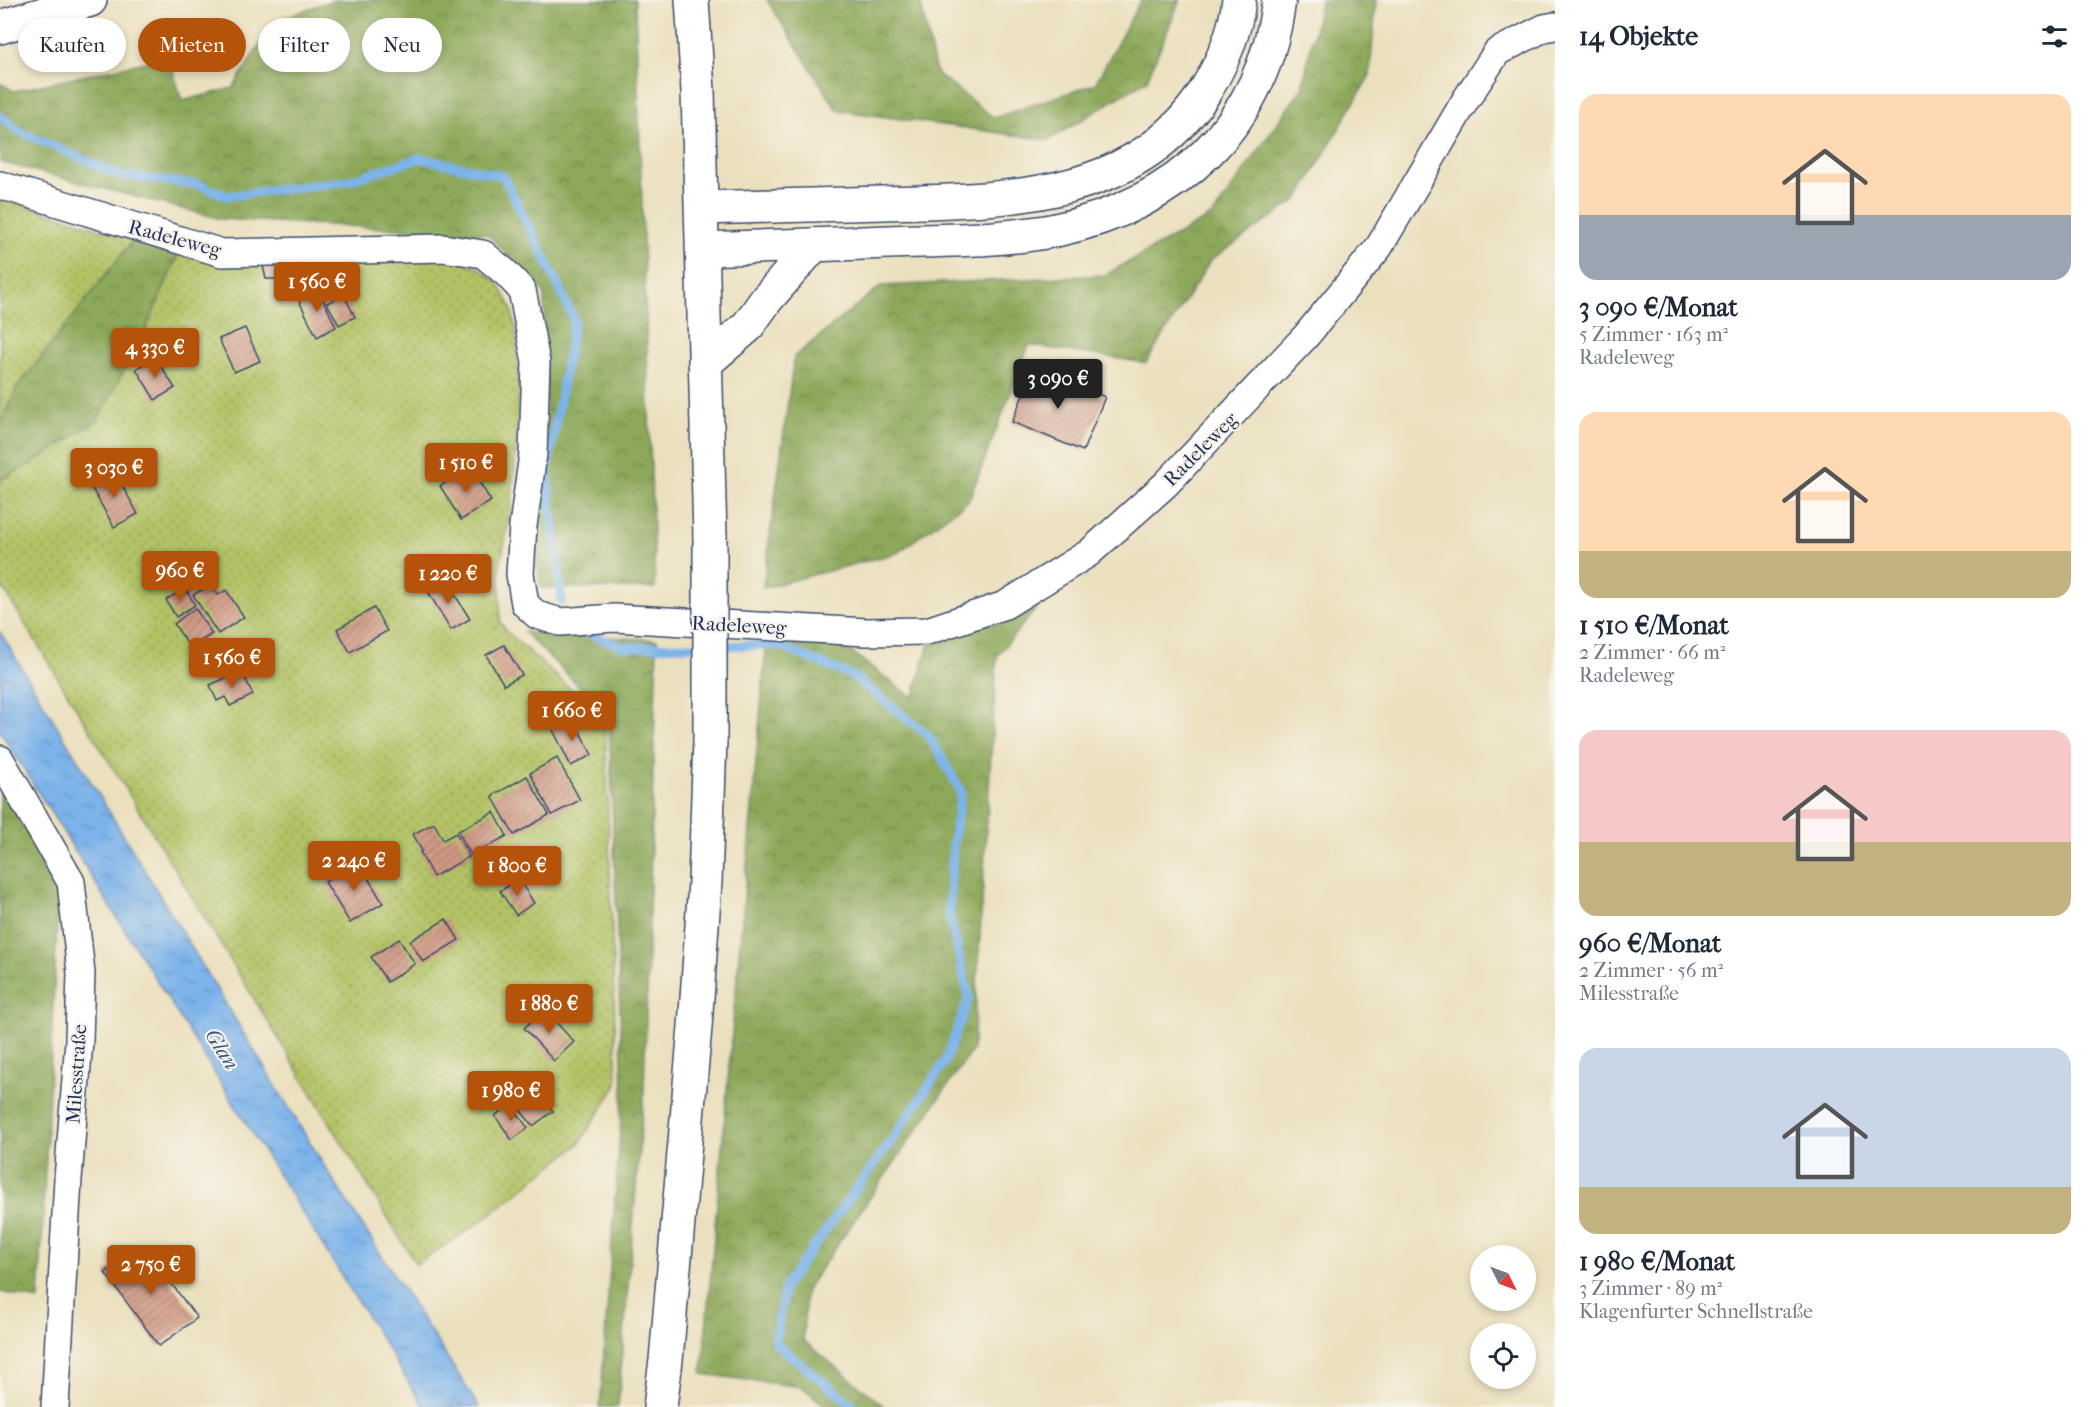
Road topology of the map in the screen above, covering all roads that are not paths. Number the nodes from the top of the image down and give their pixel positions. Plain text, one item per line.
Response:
1 (90, 0) edge
2 (692, 0) edge
3 (1239, 0) edge
4 (1279, 0) edge
5 (1555, 26) edge
6 (0, 27) edge
7 (0, 185) edge
8 (702, 208) junction
9 (814, 245) junction
10 (703, 249) junction
11 (705, 363) junction
12 (0, 759) edge
13 (55, 1407) edge
14 (660, 1407) edge

1 - 6 highway
2 - 8 highway
3 - 8 highway
4 - 9 highway
5 - 7 street, Radeleweg
8 - 10 highway
9 - 10 highway
9 - 11 highway
10 - 11 highway
11 - 14 highway, bridge
12 - 13 street, Milesstraße

